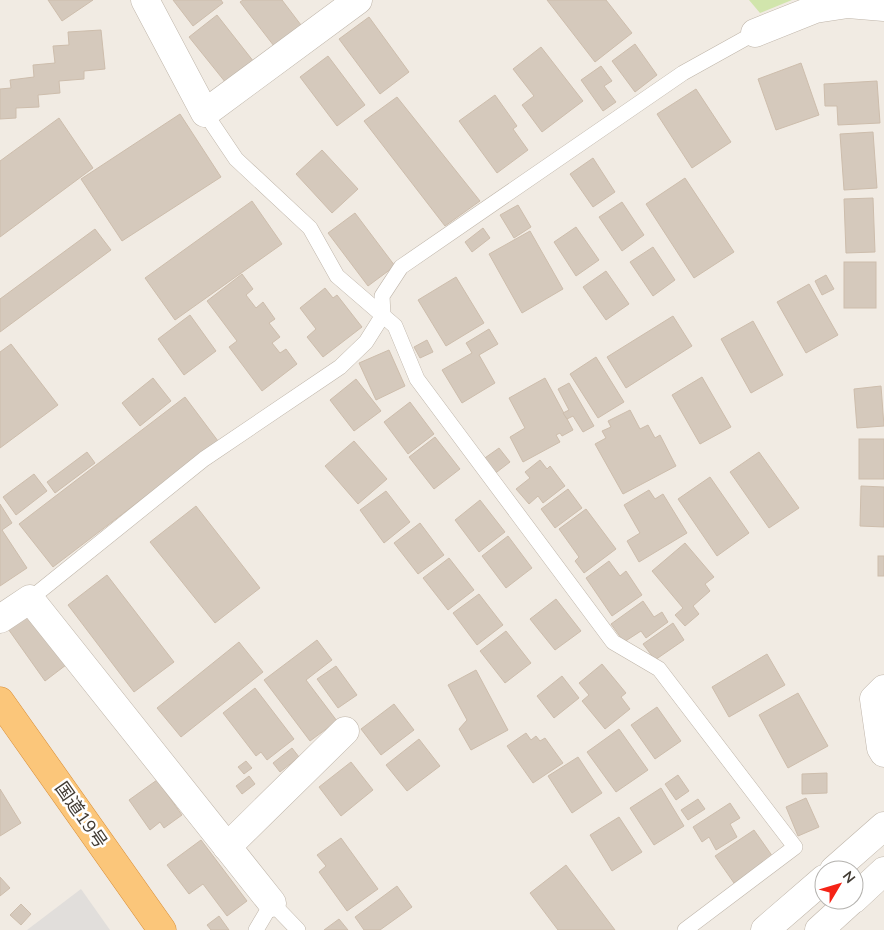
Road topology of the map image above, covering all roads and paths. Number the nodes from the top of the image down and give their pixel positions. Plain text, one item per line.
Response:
1 (145, 0) edge
2 (358, 0) edge
3 (884, 7) edge
4 (755, 32) joint
5 (205, 113) junction
6 (382, 315) junction
7 (30, 598) junction
8 (0, 618) edge
9 (884, 689) edge
10 (0, 701) edge
11 (345, 731) dead end
12 (884, 753) edge
13 (884, 826) edge
14 (227, 847) junction
15 (845, 860) edge
16 (884, 871) edge
17 (814, 888) edge
18 (864, 889) edge
19 (272, 903) junction
20 (841, 910) edge
21 (162, 930) edge
22 (256, 930) edge
23 (298, 930) edge
24 (685, 930) edge
25 (765, 930) edge
26 (819, 930) edge

1 - 5 street
2 - 5 street
3 - 4 street
4 - 6 lane
5 - 6 lane
6 - 7 lane
6 - 24 lane
7 - 8 street
7 - 14 street
9 - 12 street
10 - 21 highway, 国道19号
11 - 14 street
13 - 15 street
14 - 19 street
16 - 18 street
17 - 25 street
19 - 22 lane
19 - 23 lane
20 - 26 street

